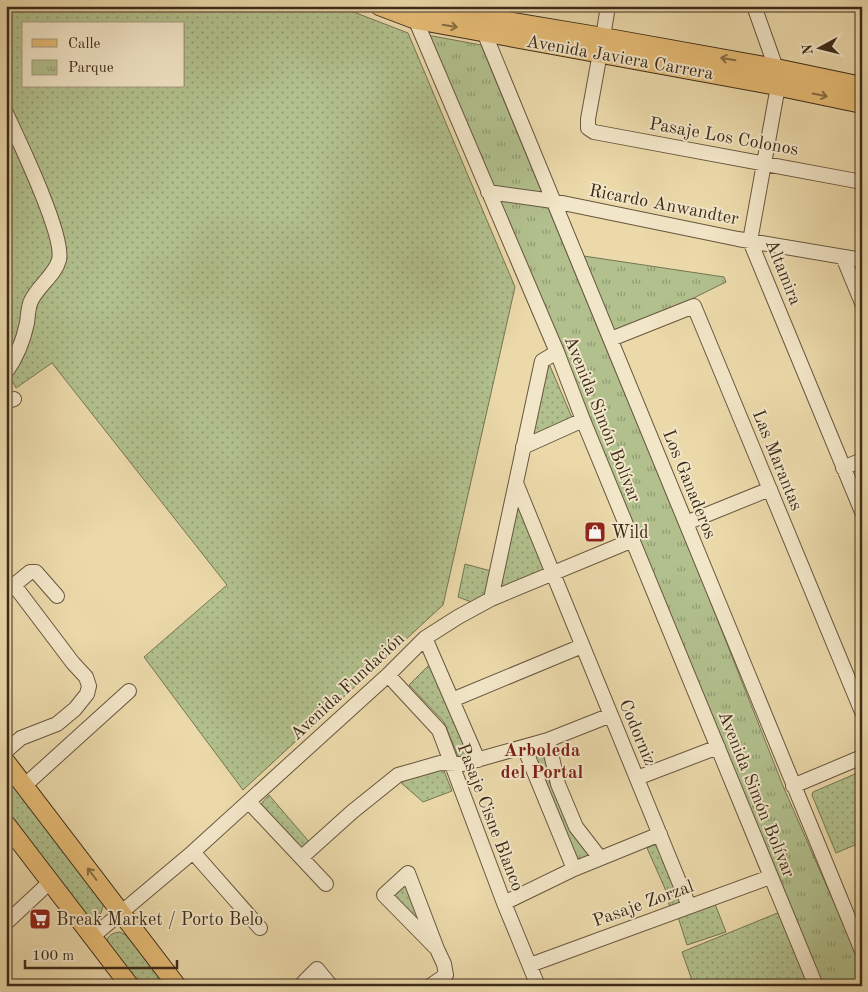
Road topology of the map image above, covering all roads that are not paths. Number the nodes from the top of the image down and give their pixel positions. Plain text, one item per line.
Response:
1 (379, 6) edge
2 (608, 6) edge
3 (754, 6) edge
4 (415, 11) edge
5 (504, 21) junction
6 (484, 32) junction
7 (601, 45) junction
8 (776, 68) junction
9 (778, 86) junction
10 (862, 86) edge
11 (862, 104) edge
12 (6, 113) edge
13 (763, 162) junction
14 (862, 182) edge
15 (488, 192) junction
16 (553, 201) junction
17 (750, 241) junction
18 (843, 257) junction
19 (862, 260) edge
20 (862, 302) edge
21 (611, 339) junction
22 (557, 352) junction
23 (6, 372) edge
24 (583, 420) junction
25 (523, 447) junction
26 (862, 460) edge
27 (843, 468) junction
28 (516, 483) junction
29 (770, 489) junction
30 (862, 512) edge
31 (686, 523) junction
32 (633, 540) junction
33 (553, 572) junction
34 (10, 588) edge
35 (57, 596) dead end
36 (491, 599) junction
37 (425, 638) junction
38 (582, 646) junction
39 (388, 675) junction
40 (129, 691) dead end
41 (452, 700) junction
42 (862, 712) edge
43 (611, 715) junction
44 (548, 740) junction
45 (524, 747) junction
46 (718, 747) junction
47 (6, 752) edge
48 (48, 753) dead end
49 (862, 757) edge
50 (478, 760) junction
51 (6, 762) edge
52 (450, 764) junction
53 (637, 778) junction
54 (22, 782) junction
55 (793, 786) junction
56 (249, 802) junction
57 (6, 824) edge
58 (660, 834) junction
59 (193, 852) junction
60 (302, 857) junction
61 (600, 858) junction
62 (574, 869) junction
63 (770, 877) junction
64 (48, 878) junction
65 (326, 884) dead end
66 (22, 896) dead end
67 (504, 903) junction
68 (689, 906) junction
69 (121, 913) junction
70 (6, 923) edge
71 (260, 928) dead end
72 (92, 937) junction
73 (438, 949) junction
74 (862, 951) edge
75 (530, 965) junction
76 (130, 986) edge
77 (177, 986) edge
78 (306, 986) edge
79 (331, 986) edge
80 (430, 986) edge
81 (538, 986) edge
82 (816, 986) edge

1 - 4 main road, Avenida Javiera Carrera
2 - 7 street
3 - 8 street, Altamira
4 - 5 main road, Avenida Javiera Carrera
4 -> 6 main road, Avenida Javiera Carrera
4 - 15 street, Avenida Simón Bolívar
5 - 6 main road
5 - 7 main road, Avenida Javiera Carrera
6 - 7 main road, Avenida Javiera Carrera
6 - 16 street, Los Ganaderos
8 -> 7 main road, Avenida Javiera Carrera
7 - 9 main road, Avenida Javiera Carrera
7 - 13 street, Pasaje Los Colonos
8 - 9 street, Altamira
8 - 10 main road, Avenida Javiera Carrera
9 -> 11 main road, Avenida Javiera Carrera
9 - 13 street, Altamira
12 - 23 street
13 - 14 street, Pasaje Los Colonos
13 - 17 street, Altamira
15 - 16 street, Ricardo Anwandter
15 - 22 street, Avenida Simón Bolívar
16 - 17 street, Ricardo Anwandter
16 - 21 street, Los Ganaderos
17 - 18 street, Ricardo Anwandter
17 - 27 street, Altamira
18 - 19 street, Ricardo Anwandter
18 - 20 street
21 - 29 street, Las Marantas
21 - 31 street, Los Ganaderos
22 - 24 street, Avenida Simón Bolívar
22 - 25 street
24 - 25 street
24 - 32 street, Avenida Simón Bolívar
25 - 28 street
26 - 27 street
27 - 30 street, Altamira
28 - 33 street, Codorniz
28 - 36 street
29 - 31 street
29 - 42 street, Las Marantas
31 - 55 street, Los Ganaderos
32 - 33 street, Avenida Fundación
32 - 46 street, Avenida Simón Bolívar
33 - 36 street, Avenida Fundación
33 - 38 street, Codorniz
34 - 35 street
34 - 47 street
36 - 37 street, Avenida Fundación
37 - 39 street, Avenida Fundación
37 - 41 street
38 - 41 street
38 - 43 street, Codorniz
39 - 52 street, Pasaje Cisne Blanco
39 - 56 street, Avenida Fundación
40 - 54 street
41 - 50 street
43 - 44 street
43 - 53 street, Codorniz
44 - 45 street
44 - 61 street
45 - 50 street
45 - 62 street
46 - 53 street
46 - 63 street, Avenida Simón Bolívar
48 - 54 street
49 - 55 street
50 - 52 street
51 - 54 main road
52 - 60 street
52 - 67 street, Pasaje Cisne Blanco
53 - 58 street, Codorniz
69 -> 54 main road
55 - 74 street, Los Ganaderos
56 - 59 street, Avenida Fundación
56 - 60 street
57 - 64 main road
58 - 61 street
58 - 68 street, Codorniz
59 - 69 street, Avenida Fundación
59 - 71 street
60 - 65 street
61 - 62 street
62 - 67 street
63 - 68 street, Pasaje Zorzal
63 - 82 street, Avenida Simón Bolívar
64 - 66 street
64 - 70 street
64 - 72 main road
67 - 75 street, Pasaje Cisne Blanco
68 - 75 street, Pasaje Zorzal
69 - 72 street, Avenida Fundación
69 - 77 main road
72 - 76 main road
73 - 73 street
73 - 80 street
75 - 81 street, Pasaje Cisne Blanco
78 - 79 street

